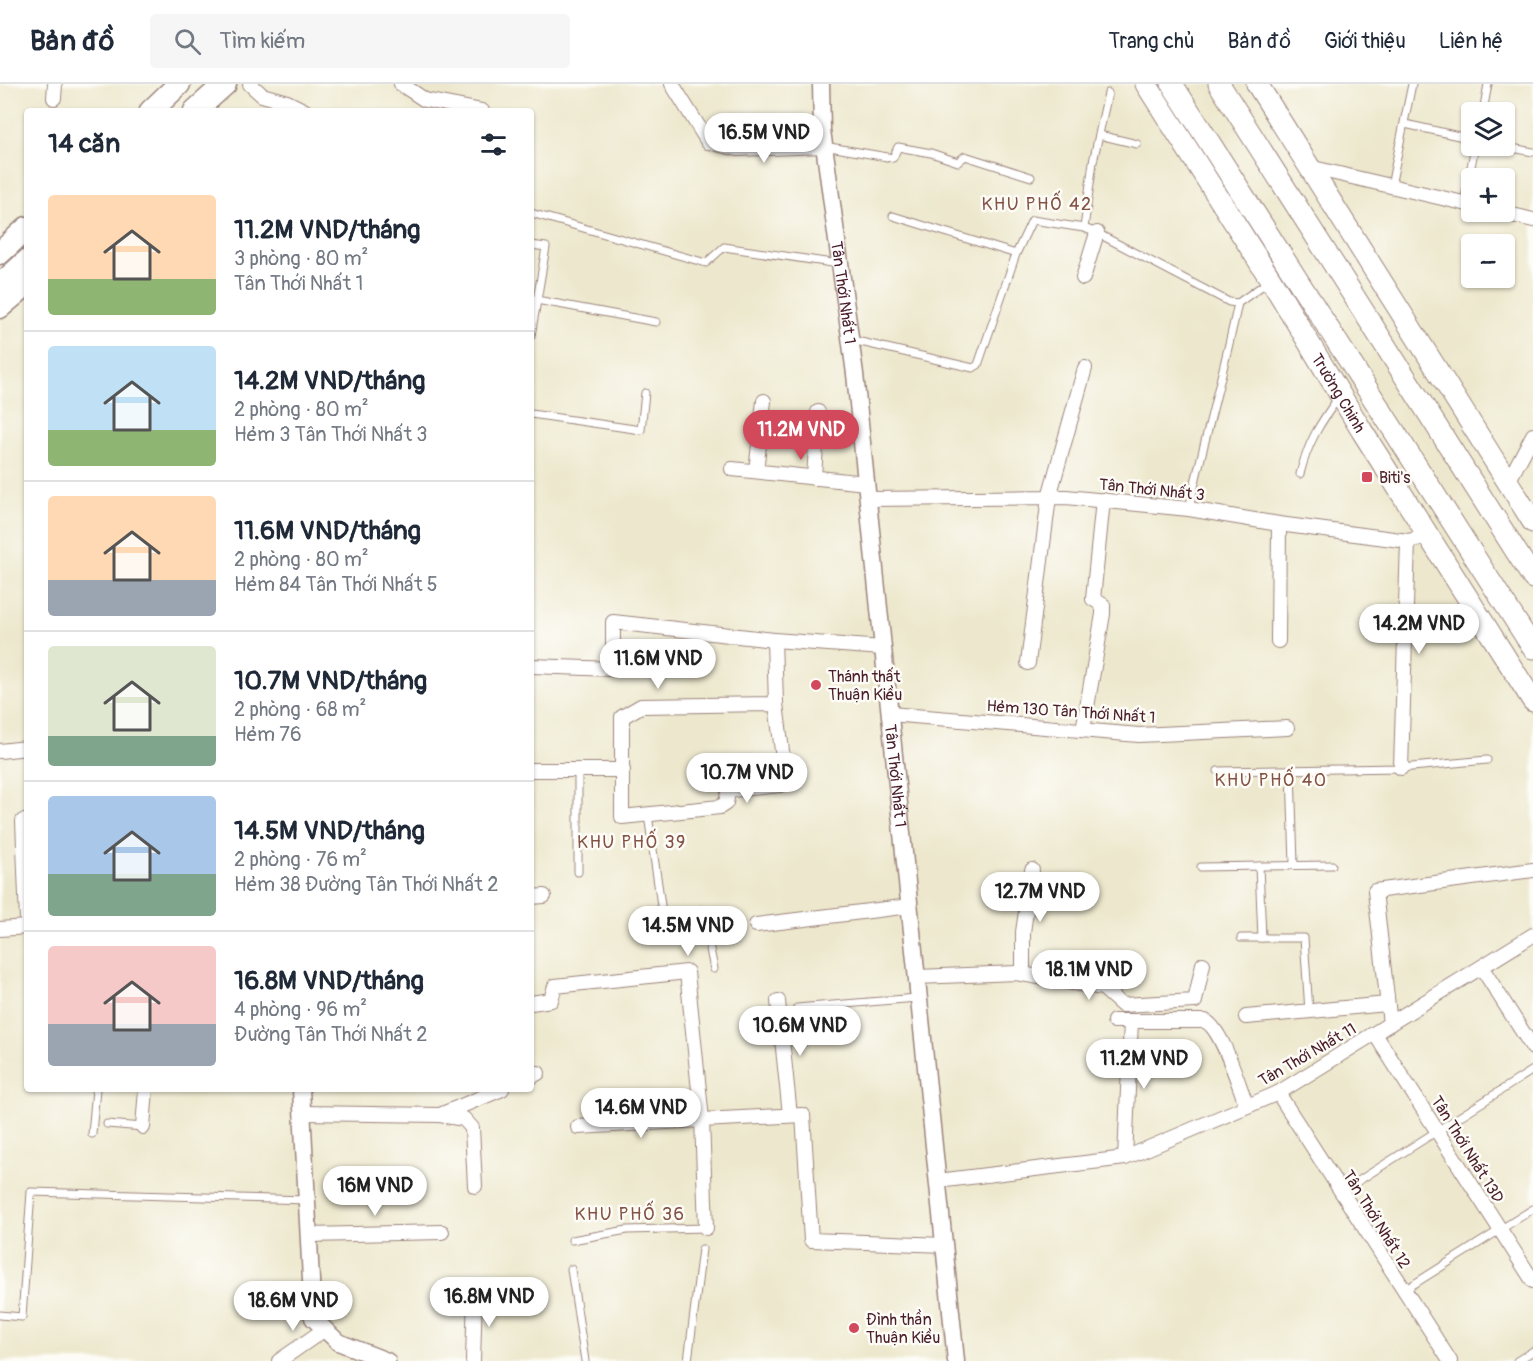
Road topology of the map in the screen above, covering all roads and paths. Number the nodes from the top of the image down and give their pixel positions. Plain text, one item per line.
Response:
1 (179, 84) edge
2 (225, 84) edge
3 (250, 84) edge
4 (401, 84) edge
5 (672, 84) edge
6 (821, 84) edge
7 (1146, 84) edge
8 (1219, 84) edge
9 (1228, 84) edge
10 (1257, 84) edge
11 (1412, 84) edge
12 (1488, 84) edge
13 (1172, 85) edge
14 (1108, 93) dead end
15 (1485, 102) edge
16 (154, 108) edge
17 (198, 108) edge
18 (299, 108) edge
19 (466, 108) edge
20 (1244, 122) junction
21 (1405, 124) junction
22 (1099, 135) junction
23 (1461, 137) edge
24 (1137, 144) dead end
25 (824, 146) junction
26 (1515, 149) edge
27 (1533, 152) edge
28 (1309, 167) junction
29 (1031, 177) dead end
30 (1391, 186) junction
31 (1461, 202) edge
32 (534, 214) edge
33 (893, 216) dead end
34 (1515, 216) edge
35 (1533, 220) edge
36 (24, 231) edge
37 (1091, 231) junction
38 (534, 245) edge
39 (1, 252) edge
40 (1016, 254) junction
41 (24, 264) edge
42 (839, 264) junction
43 (1083, 278) dead end
44 (1271, 280) junction
45 (0, 285) edge
46 (24, 287) edge
47 (534, 299) edge
48 (1238, 303) junction
49 (0, 307) edge
50 (656, 322) dead end
51 (850, 339) junction
52 (1085, 368) dead end
53 (645, 393) dead end
54 (1340, 395) junction
55 (764, 401) dead end
56 (818, 412) dead end
57 (534, 414) edge
58 (1533, 435) edge
59 (732, 469) dead end
60 (756, 471) junction
61 (1300, 474) dead end
62 (814, 478) junction
63 (1508, 482) junction
64 (867, 491) junction
65 (1049, 497) junction
66 (1103, 500) junction
67 (1189, 509) junction
68 (1533, 522) edge
69 (1279, 524) junction
70 (1431, 537) junction
71 (1408, 541) junction
72 (1533, 578) edge
73 (774, 640) junction
74 (1278, 641) dead end
75 (883, 648) junction
76 (1533, 648) edge
77 (1028, 663) dead end
78 (534, 666) edge
79 (1533, 700) edge
80 (776, 704) junction
81 (890, 714) junction
82 (1287, 728) dead end
83 (1083, 730) junction
84 (24, 748) edge
85 (0, 751) edge
86 (1487, 760) dead end
87 (1401, 768) junction
88 (534, 770) edge
89 (578, 770) junction
90 (623, 770) junction
91 (1218, 771) dead end
92 (1291, 771) junction
93 (648, 815) junction
94 (23, 821) dead end
95 (24, 846) edge
96 (1332, 864) dead end
97 (1294, 865) junction
98 (1258, 866) junction
99 (1201, 867) dead end
100 (1032, 870) dead end
101 (1533, 870) edge
102 (578, 872) dead end
103 (910, 906) junction
104 (756, 925) dead end
105 (24, 927) edge
106 (0, 929) edge
107 (1533, 935) edge
108 (1241, 938) dead end
109 (1262, 938) junction
110 (1203, 964) dead end
111 (1482, 968) junction
112 (714, 969) dead end
113 (1023, 974) junction
114 (917, 977) junction
115 (920, 998) junction
116 (778, 1001) dead end
117 (534, 1003) edge
118 (1387, 1004) junction
119 (797, 1008) dead end
120 (1310, 1011) junction
121 (1246, 1017) dead end
122 (1113, 1021) dead end
123 (1131, 1021) junction
124 (1390, 1024) junction
125 (1375, 1034) junction
126 (1533, 1048) edge
127 (1533, 1070) edge
128 (96, 1092) edge
129 (146, 1092) edge
130 (301, 1092) edge
131 (495, 1092) edge
132 (1278, 1093) junction
133 (1247, 1106) junction
134 (302, 1113) junction
135 (441, 1115) junction
136 (790, 1115) junction
137 (702, 1120) junction
138 (107, 1124) dead end
139 (143, 1127) joint
140 (578, 1127) dead end
141 (1438, 1131) junction
142 (92, 1134) dead end
143 (1125, 1158) junction
144 (938, 1181) junction
145 (475, 1186) dead end
146 (1341, 1192) junction
147 (307, 1200) junction
148 (1533, 1209) edge
149 (706, 1228) joint
150 (1499, 1230) junction
151 (442, 1232) dead end
152 (309, 1234) junction
153 (572, 1240) dead end
154 (945, 1245) junction
155 (702, 1249) dead end
156 (571, 1269) dead end
157 (1533, 1281) edge
158 (1404, 1291) junction
159 (475, 1294) dead end
160 (0, 1315) edge
161 (325, 1329) junction
162 (1533, 1351) edge
163 (279, 1361) edge
164 (387, 1361) edge
165 (473, 1361) edge
166 (585, 1361) edge
167 (688, 1361) edge
168 (956, 1361) edge
169 (1450, 1361) edge
170 (1518, 1361) edge

1 - 16 highway
2 - 17 highway
3 - 18 street
4 - 19 street
5 - 25 street
6 - 25 street, Tân Thới Nhất 1
7 - 44 main road, Trường Chinh
8 - 20 main road
9 - 20 main road
10 - 28 main road
11 - 21 lane
12 - 15 lane
13 - 76 main road, Trường Chinh
14 - 22 lane
20 - 72 main road
21 - 23 lane
21 - 30 lane
22 - 24 lane
22 - 37 lane
25 - 29 lane
25 - 42 street, Tân Thới Nhất 1
26 - 27 lane
28 - 30 street
28 - 63 main road
30 - 31 street
32 - 42 lane
33 - 40 lane
34 - 35 street
36 - 39 highway
37 - 40 lane
37 - 43 street
37 - 48 lane
38 - 47 lane
40 - 51 lane
41 - 45 highway
42 - 51 street, Tân Thới Nhất 1
44 - 48 lane
44 - 54 main road, Trường Chinh
46 - 49 highway
47 - 50 lane
48 - 67 lane
51 - 64 street, Tân Thới Nhất 1
52 - 65 street
53 - 57 lane
54 - 61 lane
54 - 70 main road, Trường Chinh
55 - 60 street
56 - 62 street
58 - 63 street
59 - 60 street, Tân Thới Nhất 3
60 - 62 street, Tân Thới Nhất 3
62 - 64 street, Tân Thới Nhất 3
63 - 68 main road
64 - 65 street, Tân Thới Nhất 3
64 - 75 street, Tân Thới Nhất 1
65 - 66 street, Tân Thới Nhất 3
65 - 77 street
66 - 67 street, Tân Thới Nhất 3
66 - 83 street
67 - 69 street, Tân Thới Nhất 3
69 - 71 street, Tân Thới Nhất 3
69 - 74 street
70 - 71 street, Tân Thới Nhất 3
70 - 79 main road, Trường Chinh
71 - 87 street
73 - 75 street
73 - 78 street
73 - 80 street
75 - 81 street, Tân Thới Nhất 1
80 - 90 street
80 - 93 street
81 - 83 street, Hẻm 130 Tân Thới Nhất 1
81 - 103 street, Tân Thới Nhất 1
82 - 83 street, Hẻm 130 Tân Thới Nhất 1
84 - 85 street
86 - 87 lane
87 - 92 lane
88 - 89 street
89 - 90 street
89 - 102 lane
90 - 93 street
91 - 92 lane
92 - 97 lane
93 - 112 lane
94 - 95 street
96 - 97 lane
97 - 98 lane
98 - 99 lane
98 - 109 lane
100 - 113 street
101 - 118 street
103 - 104 street
103 - 114 street, Tân Thới Nhất 1
105 - 106 street
107 - 111 street, Tân Thới Nhất 11
108 - 109 lane
109 - 120 lane
110 - 113 street
111 - 124 street, Tân Thới Nhất 11
111 - 126 street
113 - 114 street
114 - 115 street, Tân Thới Nhất 1
115 - 119 lane
115 - 144 street, Tân Thới Nhất 1
116 - 136 street
117 - 137 street
118 - 120 street
118 - 124 street
120 - 121 street
122 - 123 street
123 - 133 street
123 - 143 street
124 - 125 street, Tân Thới Nhất 11
125 - 132 street, Tân Thới Nhất 11
125 - 141 street, Tân Thới Nhất 13D
127 - 141 lane
128 - 142 lane
129 - 139 street
130 - 134 street
131 - 135 street
132 - 133 street, Tân Thới Nhất 11
132 - 146 street, Tân Thới Nhất 12
133 - 143 street, Tân Thới Nhất 11
134 - 135 street
134 - 147 street
135 - 145 street
136 - 137 street
136 - 154 street
137 - 140 street
137 - 149 street
138 - 139 lane
141 - 146 lane
141 - 150 street, Tân Thới Nhất 13D
143 - 144 street, Tân Thới Nhất 11
144 - 154 street, Tân Thới Nhất 1
146 - 158 street, Tân Thới Nhất 12
147 - 152 street
147 - 160 lane
148 - 150 lane
149 - 153 lane
150 - 157 street, Tân Thới Nhất 13D
150 - 158 lane
151 - 152 street
152 - 161 street
154 - 168 street, Tân Thới Nhất 1
155 - 167 lane
156 - 166 lane
158 - 169 street, Tân Thới Nhất 12
159 - 165 street
161 - 163 street
161 - 164 street
162 - 170 lane

